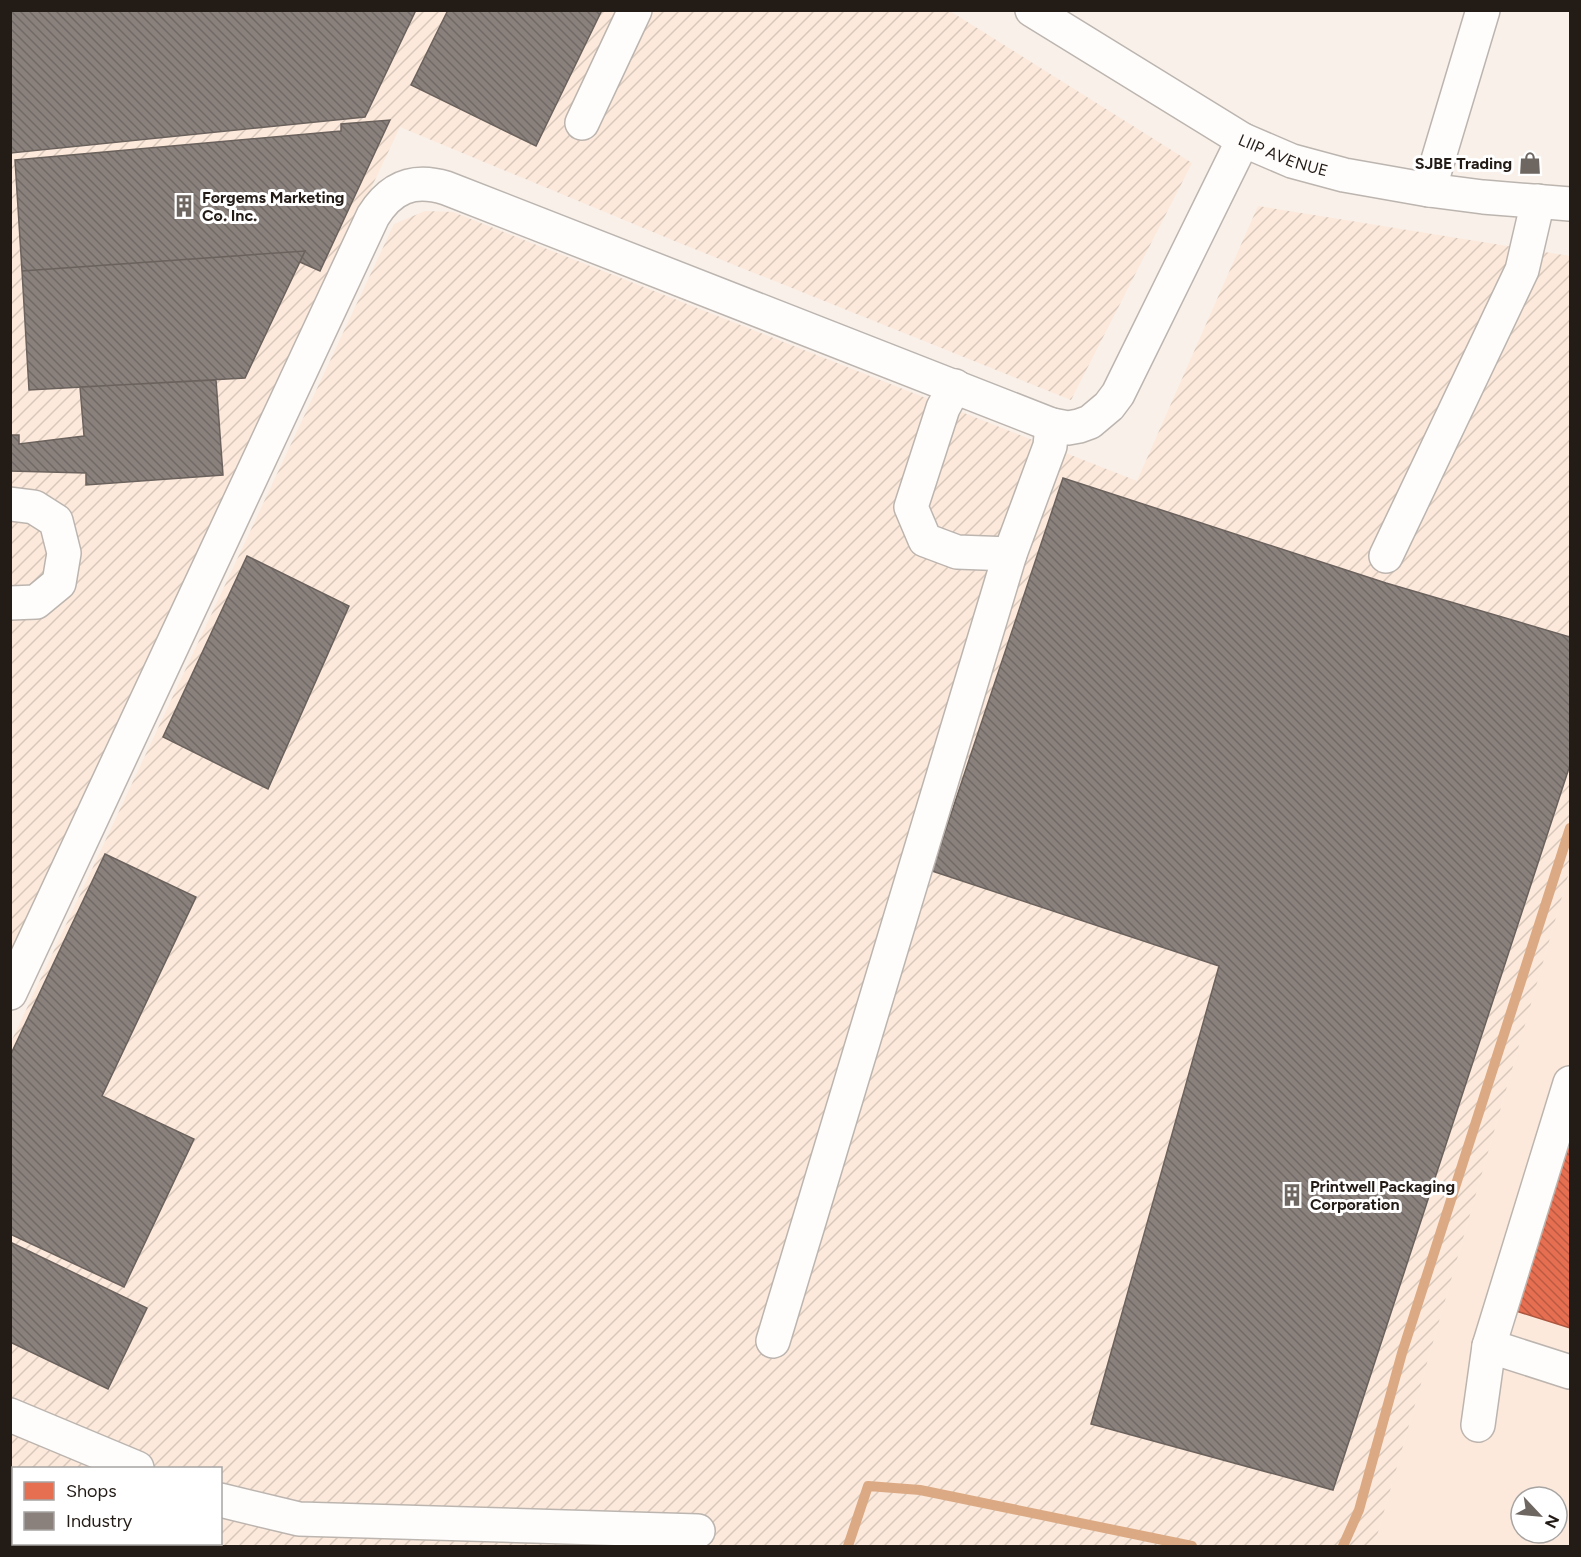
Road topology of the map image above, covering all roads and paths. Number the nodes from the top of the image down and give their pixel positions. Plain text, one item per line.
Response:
1 (635, 10) edge
2 (1032, 10) edge
3 (1483, 10) edge
4 (1060, 20) edge
5 (582, 123) dead end
6 (1243, 140) junction
7 (1429, 190) junction
8 (1538, 201) junction
9 (1570, 204) edge
10 (955, 386) junction
11 (1052, 425) junction
12 (10, 504) edge
13 (1010, 554) junction
14 (1386, 556) dead end
15 (10, 603) edge
16 (10, 993) edge
17 (1570, 1083) edge
18 (774, 1341) dead end
19 (1489, 1346) junction
20 (1570, 1372) edge
21 (10, 1415) edge
22 (1478, 1425) dead end
23 (135, 1467) edge
24 (222, 1500) edge
25 (698, 1531) dead end

1 - 5 street
2 - 4 street, LIIP AVENUE
3 - 7 street
4 - 6 street, LIIP AVENUE
6 - 7 street, LIIP AVENUE
6 - 11 street
7 - 8 street, LIIP AVENUE
8 - 9 street, LIIP AVENUE
8 - 14 street
10 - 11 street
10 - 13 street
10 - 16 street
11 - 13 street
12 - 15 street
13 - 18 street
17 - 19 street
19 - 20 street
19 - 22 street
21 - 23 street
24 - 25 street

